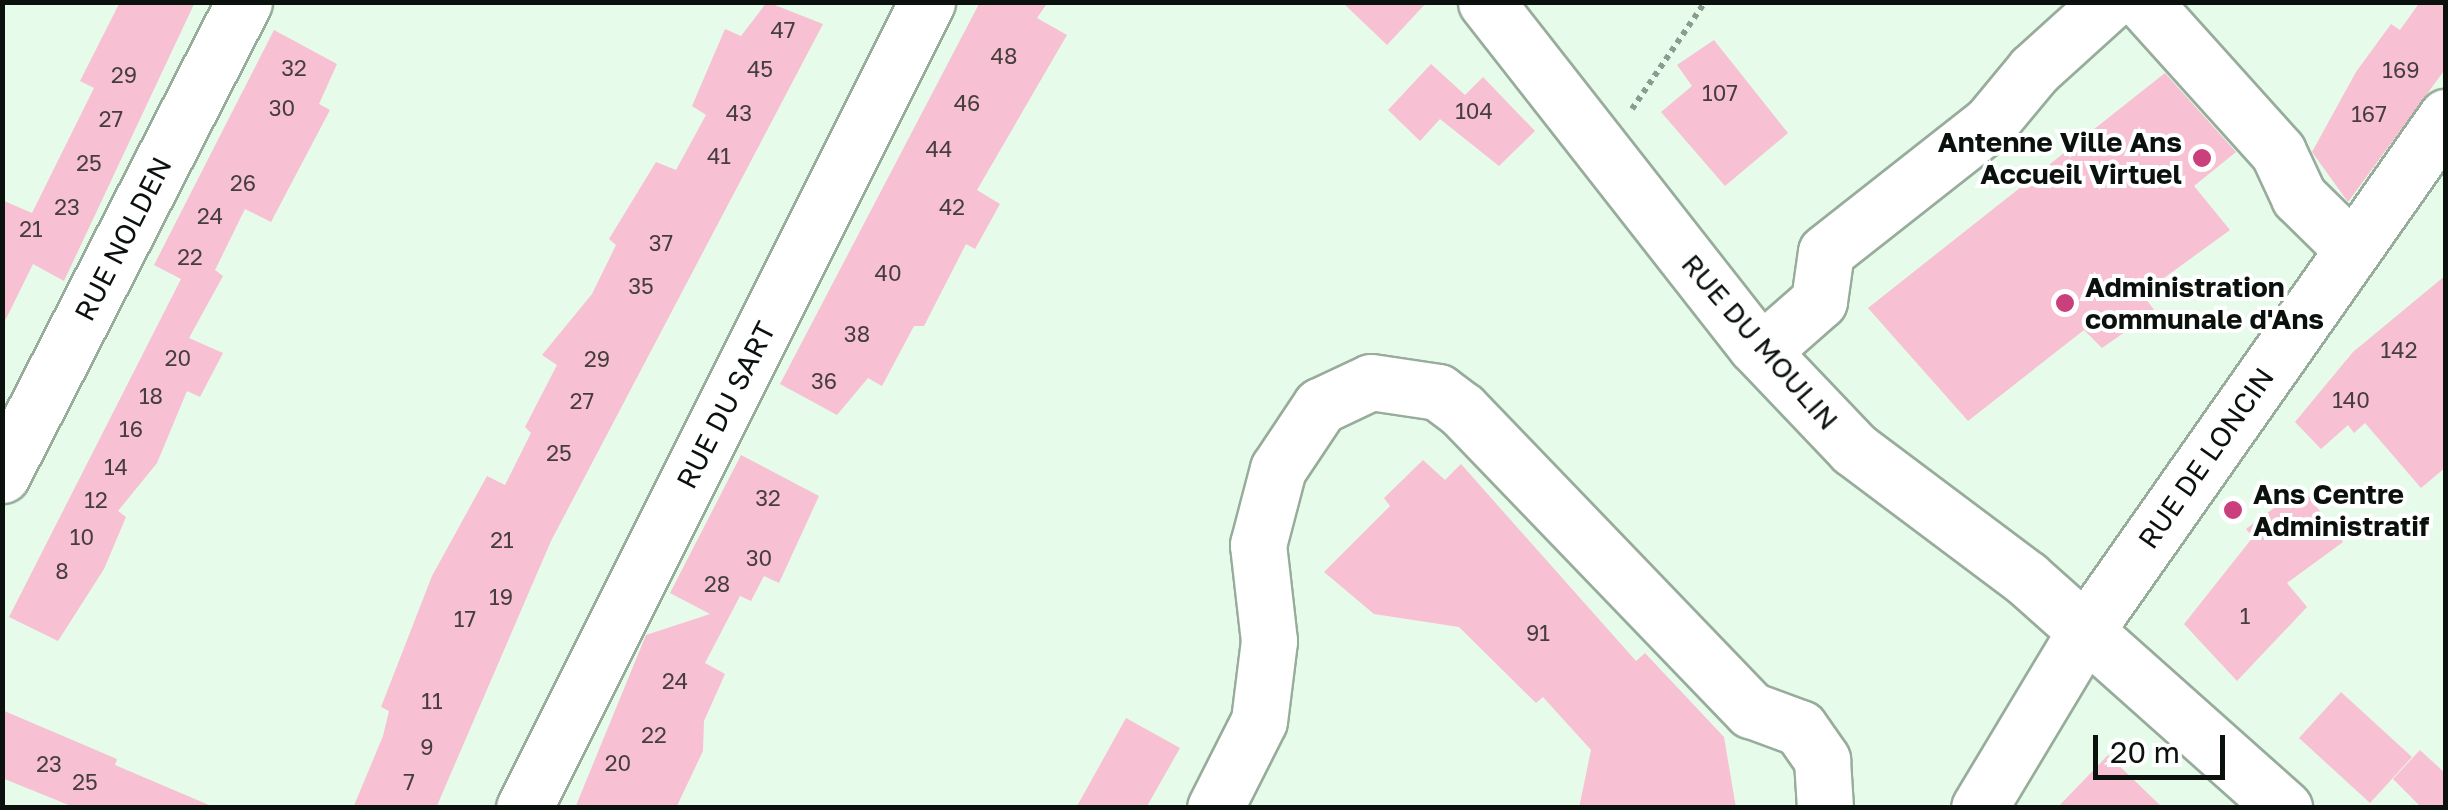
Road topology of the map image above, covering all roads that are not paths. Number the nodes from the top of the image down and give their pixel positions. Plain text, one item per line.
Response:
1 (244, 2) edge
2 (927, 2) edge
3 (1486, 2) edge
4 (2109, 2) edge
5 (2143, 2) edge
6 (2446, 117) edge
7 (2352, 250) junction
8 (1762, 351) junction
9 (2, 475) edge
10 (2086, 630) junction
11 (524, 808) edge
12 (1215, 808) edge
13 (1825, 808) edge
14 (1979, 808) edge
15 (2284, 808) edge

1 - 9 street, RUE NOLDEN
2 - 11 street, RUE DU SART
3 - 8 street, RUE DU MOULIN
4 - 8 street
5 - 7 street
6 - 7 street, RUE DE LONCIN
7 - 10 street, RUE DE LONCIN
8 - 10 street, RUE DU MOULIN
10 - 14 street, RUE DE LONCIN
10 - 15 street, RUE DU MOULIN
12 - 13 street

